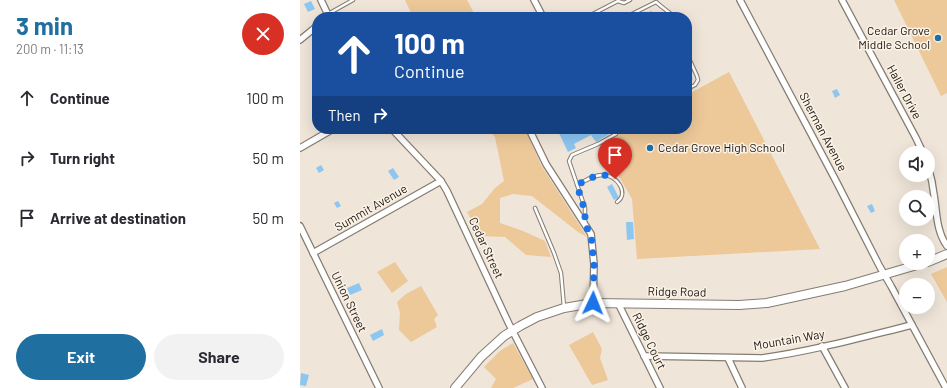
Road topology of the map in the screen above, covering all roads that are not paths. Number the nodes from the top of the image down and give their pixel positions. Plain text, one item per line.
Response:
1 (321, 0) edge
2 (353, 0) edge
3 (534, 0) edge
4 (630, 0) edge
5 (740, 0) edge
6 (842, 0) edge
7 (656, 1) edge
8 (326, 12) edge
9 (334, 12) edge
10 (540, 12) edge
11 (597, 12) edge
12 (635, 12) edge
13 (668, 12) edge
14 (312, 30) edge
15 (300, 40) edge
16 (692, 65) edge
17 (692, 86) edge
18 (324, 134) edge
19 (397, 134) edge
20 (531, 134) edge
21 (616, 134) edge
22 (920, 146) edge
23 (300, 148) edge
24 (441, 181) junction
25 (931, 182) edge
26 (577, 185) junction
27 (617, 202) dead end
28 (535, 208) dead end
29 (585, 225) junction
30 (300, 226) edge
31 (947, 246) edge
32 (313, 253) junction
33 (947, 254) edge
34 (935, 259) edge
35 (901, 270) edge
36 (885, 275) junction
37 (593, 303) junction
38 (618, 303) junction
39 (564, 308) junction
40 (912, 325) junction
41 (512, 330) junction
42 (822, 346) junction
43 (644, 356) junction
44 (728, 358) junction
45 (379, 388) edge
46 (455, 388) edge
47 (542, 388) edge
48 (660, 388) edge
49 (742, 388) edge
50 (845, 388) edge
51 (946, 388) edge

1 - 8 street
2 - 9 lane
3 - 10 street
4 - 11 lane
5 - 36 street, Sherman Avenue
6 - 22 street, Haller Drive
7 - 12 lane
7 - 13 lane
14 - 15 street
16 - 17 lane
18 - 23 street
19 - 24 street, Cedar Street
20 - 29 street
21 - 26 lane
24 - 32 street, Summit Avenue
24 - 41 street, Cedar Street
25 - 31 street
26 - 27 lane
26 - 29 lane
28 - 39 lane
29 - 37 street
30 - 32 street, Union Street
32 - 45 street, Union Street
33 - 34 main road
35 - 36 main road, Ridge Road
36 - 38 main road, Ridge Road
36 - 40 street, Sherman Avenue
37 - 38 main road, Ridge Road
37 - 39 main road, Ridge Road
38 - 43 street, Ridge Court
39 - 41 main road, Ridge Road
40 - 42 street, Mountain Way
40 - 51 street, Sherman Avenue
41 - 46 main road, Ridge Road
41 - 47 street, Cedar Street
42 - 44 street, Mountain Way
42 - 50 street
43 - 44 street, Mountain Way
43 - 48 street, Ridge Court
44 - 49 street

